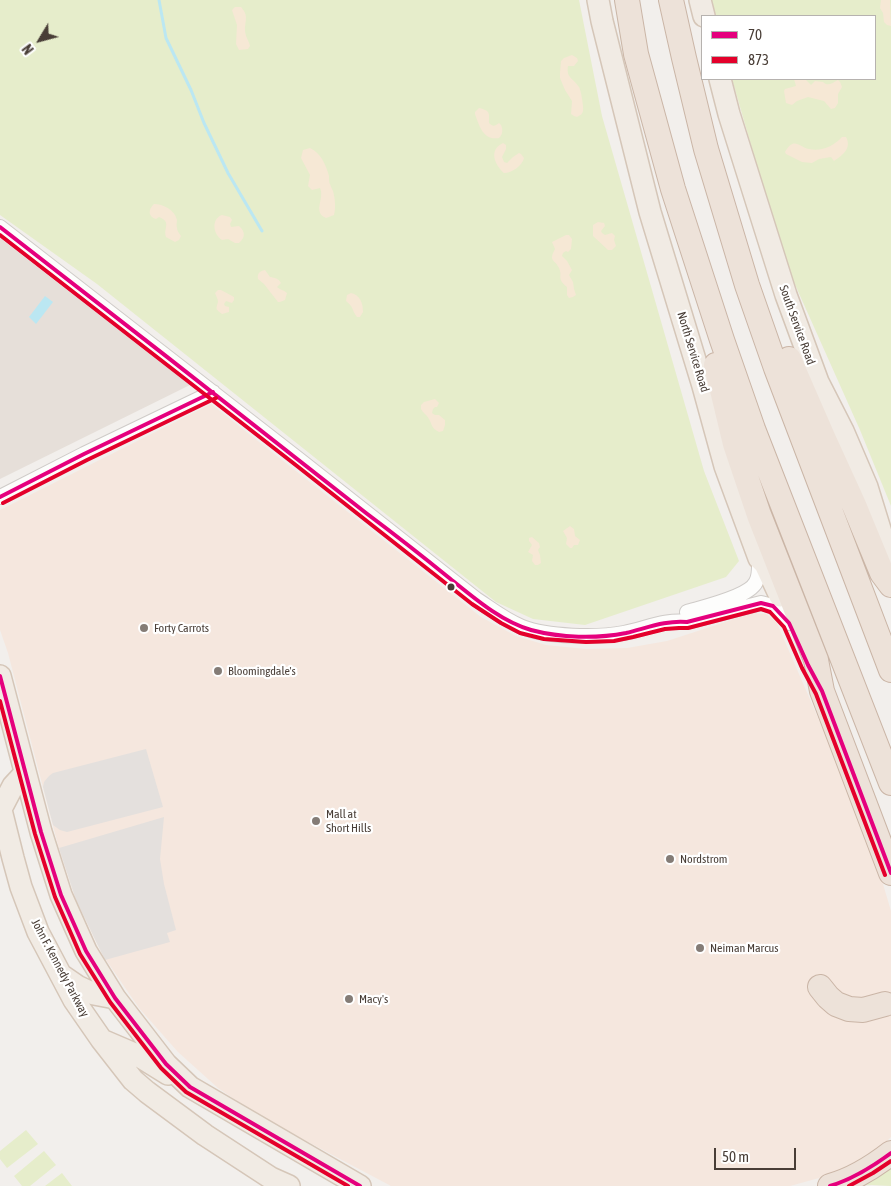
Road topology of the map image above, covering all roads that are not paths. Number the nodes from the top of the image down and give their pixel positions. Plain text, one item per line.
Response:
1 (598, 0) edge
2 (627, 0) edge
3 (671, 0) edge
4 (700, 0) edge
5 (704, 15) edge
6 (720, 80) edge
7 (0, 227) edge
8 (734, 239) junction
9 (702, 280) junction
10 (213, 392) junction
11 (0, 497) edge
12 (759, 558) junction
13 (891, 565) edge
14 (891, 585) edge
15 (677, 620) junction
16 (789, 623) junction
17 (891, 670) edge
18 (0, 676) edge
19 (822, 691) junction
20 (14, 725) junction
21 (0, 747) edge
22 (25, 773) junction
23 (891, 783) edge
24 (1, 808) edge
25 (891, 873) edge
26 (61, 975) junction
27 (820, 987) dead end
28 (115, 998) junction
29 (888, 1001) edge
30 (828, 1019) dead end
31 (101, 1039) junction
32 (190, 1087) junction
33 (891, 1153) edge
34 (306, 1155) junction
35 (357, 1185) edge
36 (289, 1186) edge
37 (325, 1186) edge
38 (830, 1186) edge

1 - 12 main road, North Service Road
2 - 9 highway
3 - 8 highway
4 - 5 main road
6 - 13 main road, South Service Road
7 - 10 street
8 - 14 highway
8 - 17 highway
9 - 19 highway
9 - 23 highway
10 - 11 street
10 - 15 street
12 - 15 street
12 - 16 main road, North Service Road
15 - 16 street
16 - 19 main road, North Service Road
18 - 20 main road
19 - 25 highway
20 - 21 main road
20 - 22 main road
22 - 24 main road
22 - 28 main road
24 - 26 main road, John F. Kennedy Parkway
26 - 28 main road
26 - 31 main road, John F. Kennedy Parkway
27 - 29 highway
28 - 32 main road
29 - 30 highway
31 - 32 main road
31 - 36 main road, John F. Kennedy Parkway
32 - 34 main road
33 - 38 highway
34 - 35 main road
34 - 37 main road

